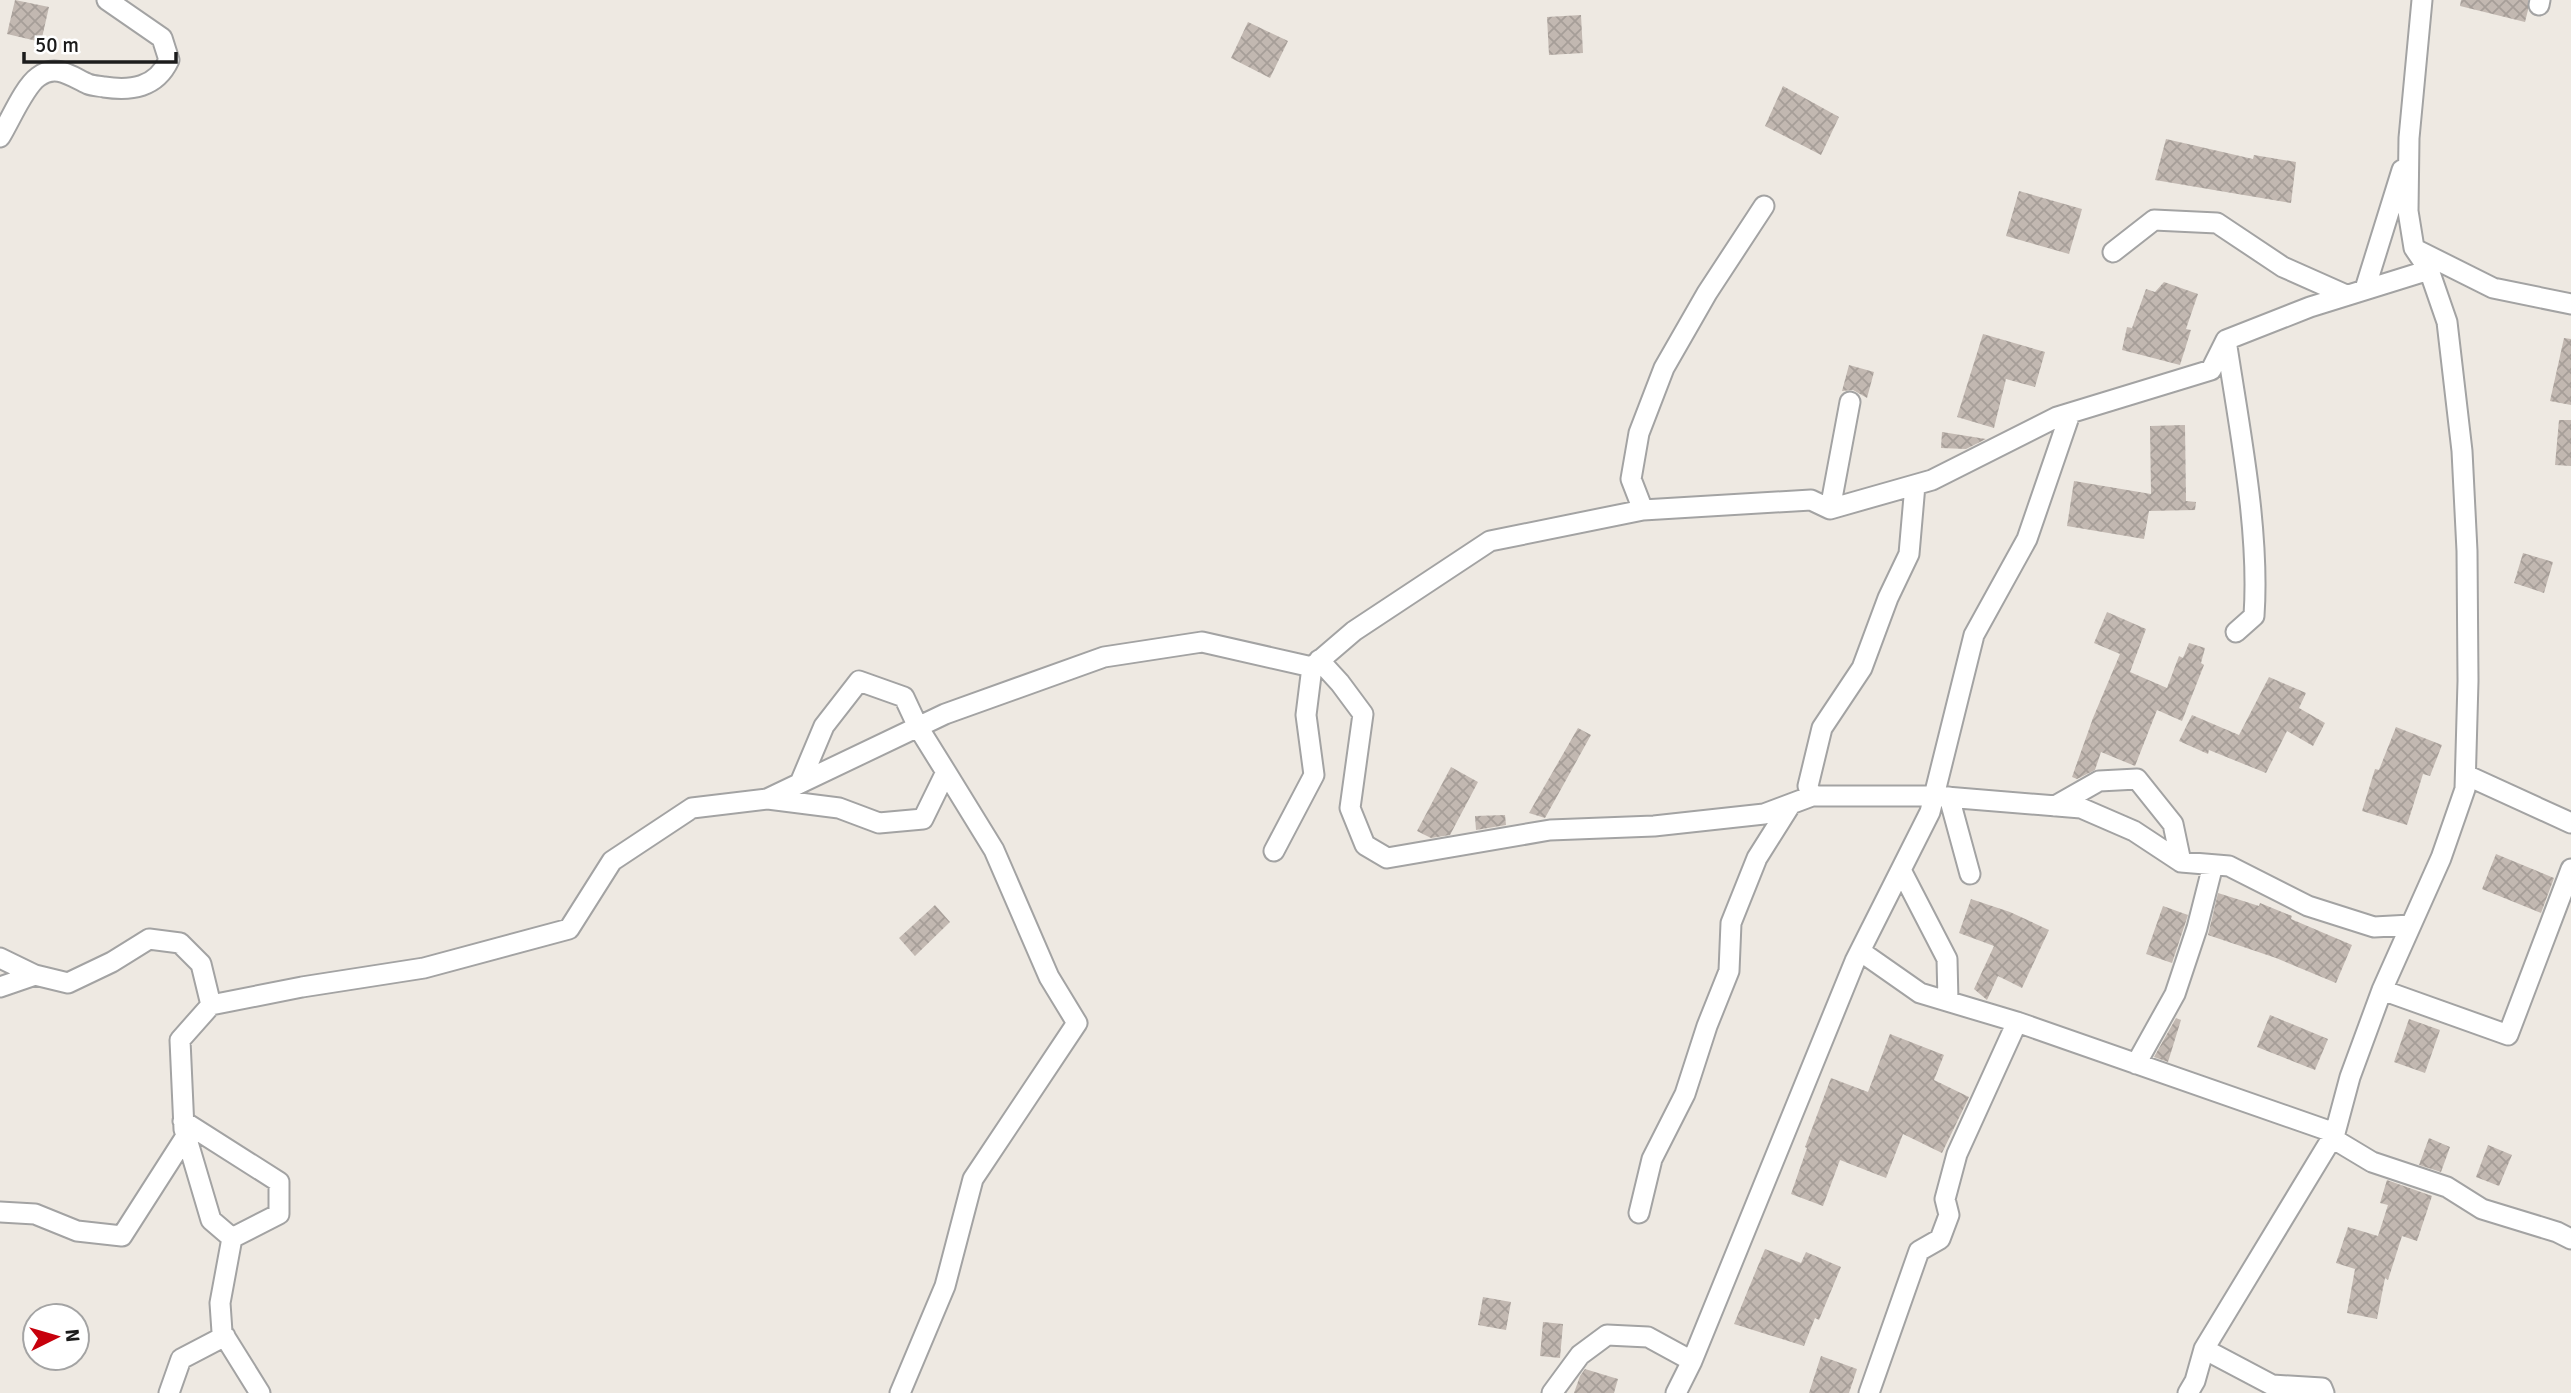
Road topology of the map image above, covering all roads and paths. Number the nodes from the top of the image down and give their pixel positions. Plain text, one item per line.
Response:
1 (107, 0) edge
2 (2422, 0) edge
3 (0, 137) edge
4 (2409, 149) junction
5 (1764, 206) dead end
6 (2414, 248) junction
7 (2113, 252) dead end
8 (2429, 270) junction
9 (2365, 289) junction
10 (2346, 295) junction
11 (2571, 304) edge
12 (2225, 340) junction
13 (1850, 402) dead end
14 (2070, 414) junction
15 (1915, 485) junction
16 (1830, 509) junction
17 (1643, 510) junction
18 (2236, 632) dead end
19 (1316, 663) junction
20 (918, 727) junction
21 (946, 772) junction
22 (2466, 775) junction
23 (800, 783) junction
24 (1812, 796) junction
25 (1941, 797) junction
26 (767, 799) junction
27 (1791, 804) junction
28 (2054, 807) junction
29 (2571, 823) edge
30 (1275, 851) dead end
31 (2181, 862) junction
32 (2213, 864) junction
33 (2571, 869) edge
34 (1901, 870) junction
35 (1970, 874) dead end
36 (2411, 925) junction
37 (1860, 951) junction
38 (0, 958) edge
39 (35, 975) junction
40 (0, 987) edge
41 (2382, 990) junction
42 (1948, 1001) junction
43 (211, 1005) junction
44 (2017, 1022) junction
45 (2136, 1064) junction
46 (185, 1128) junction
47 (2333, 1136) junction
48 (0, 1212) edge
49 (1639, 1213) dead end
50 (232, 1238) junction
51 (2571, 1239) edge
52 (225, 1336) junction
53 (2204, 1349) junction
54 (1692, 1361) junction
55 (169, 1393) edge
56 (260, 1393) edge
57 (900, 1393) edge
58 (1552, 1393) edge
59 (1676, 1393) edge
60 (1869, 1393) edge
61 (2188, 1393) edge
62 (2324, 1393) edge

1 - 3 street
2 - 4 street
4 - 6 street
4 - 9 street
5 - 17 street
6 - 8 street
6 - 11 street
7 - 10 street
8 - 9 street
8 - 22 street
9 - 10 street
10 - 12 street
12 - 14 street
12 - 18 street
13 - 16 street
14 - 15 street
14 - 25 street
15 - 16 street
15 - 24 street
16 - 17 street
17 - 19 street
19 - 20 street
19 - 27 street
19 - 30 street
20 - 21 street
20 - 23 street
20 - 23 street
21 - 26 street
21 - 57 street
22 - 29 street
22 - 36 street
23 - 26 street
24 - 25 street
24 - 27 street
25 - 28 street
25 - 34 street
25 - 35 street
26 - 43 street
27 - 49 street
28 - 31 street
28 - 31 street
31 - 32 street
32 - 36 street
32 - 45 street
33 - 41 street
34 - 37 street
34 - 42 street
36 - 41 street
37 - 42 street
37 - 54 street
38 - 39 street
39 - 40 street
39 - 43 street
41 - 47 street
42 - 44 street
43 - 46 street
44 - 45 street
44 - 60 street
45 - 47 street
46 - 48 street
46 - 50 street
46 - 50 street
47 - 51 street
47 - 53 street
50 - 52 street
52 - 55 street
52 - 56 street
53 - 61 street
53 - 62 street
54 - 58 street
54 - 59 street

